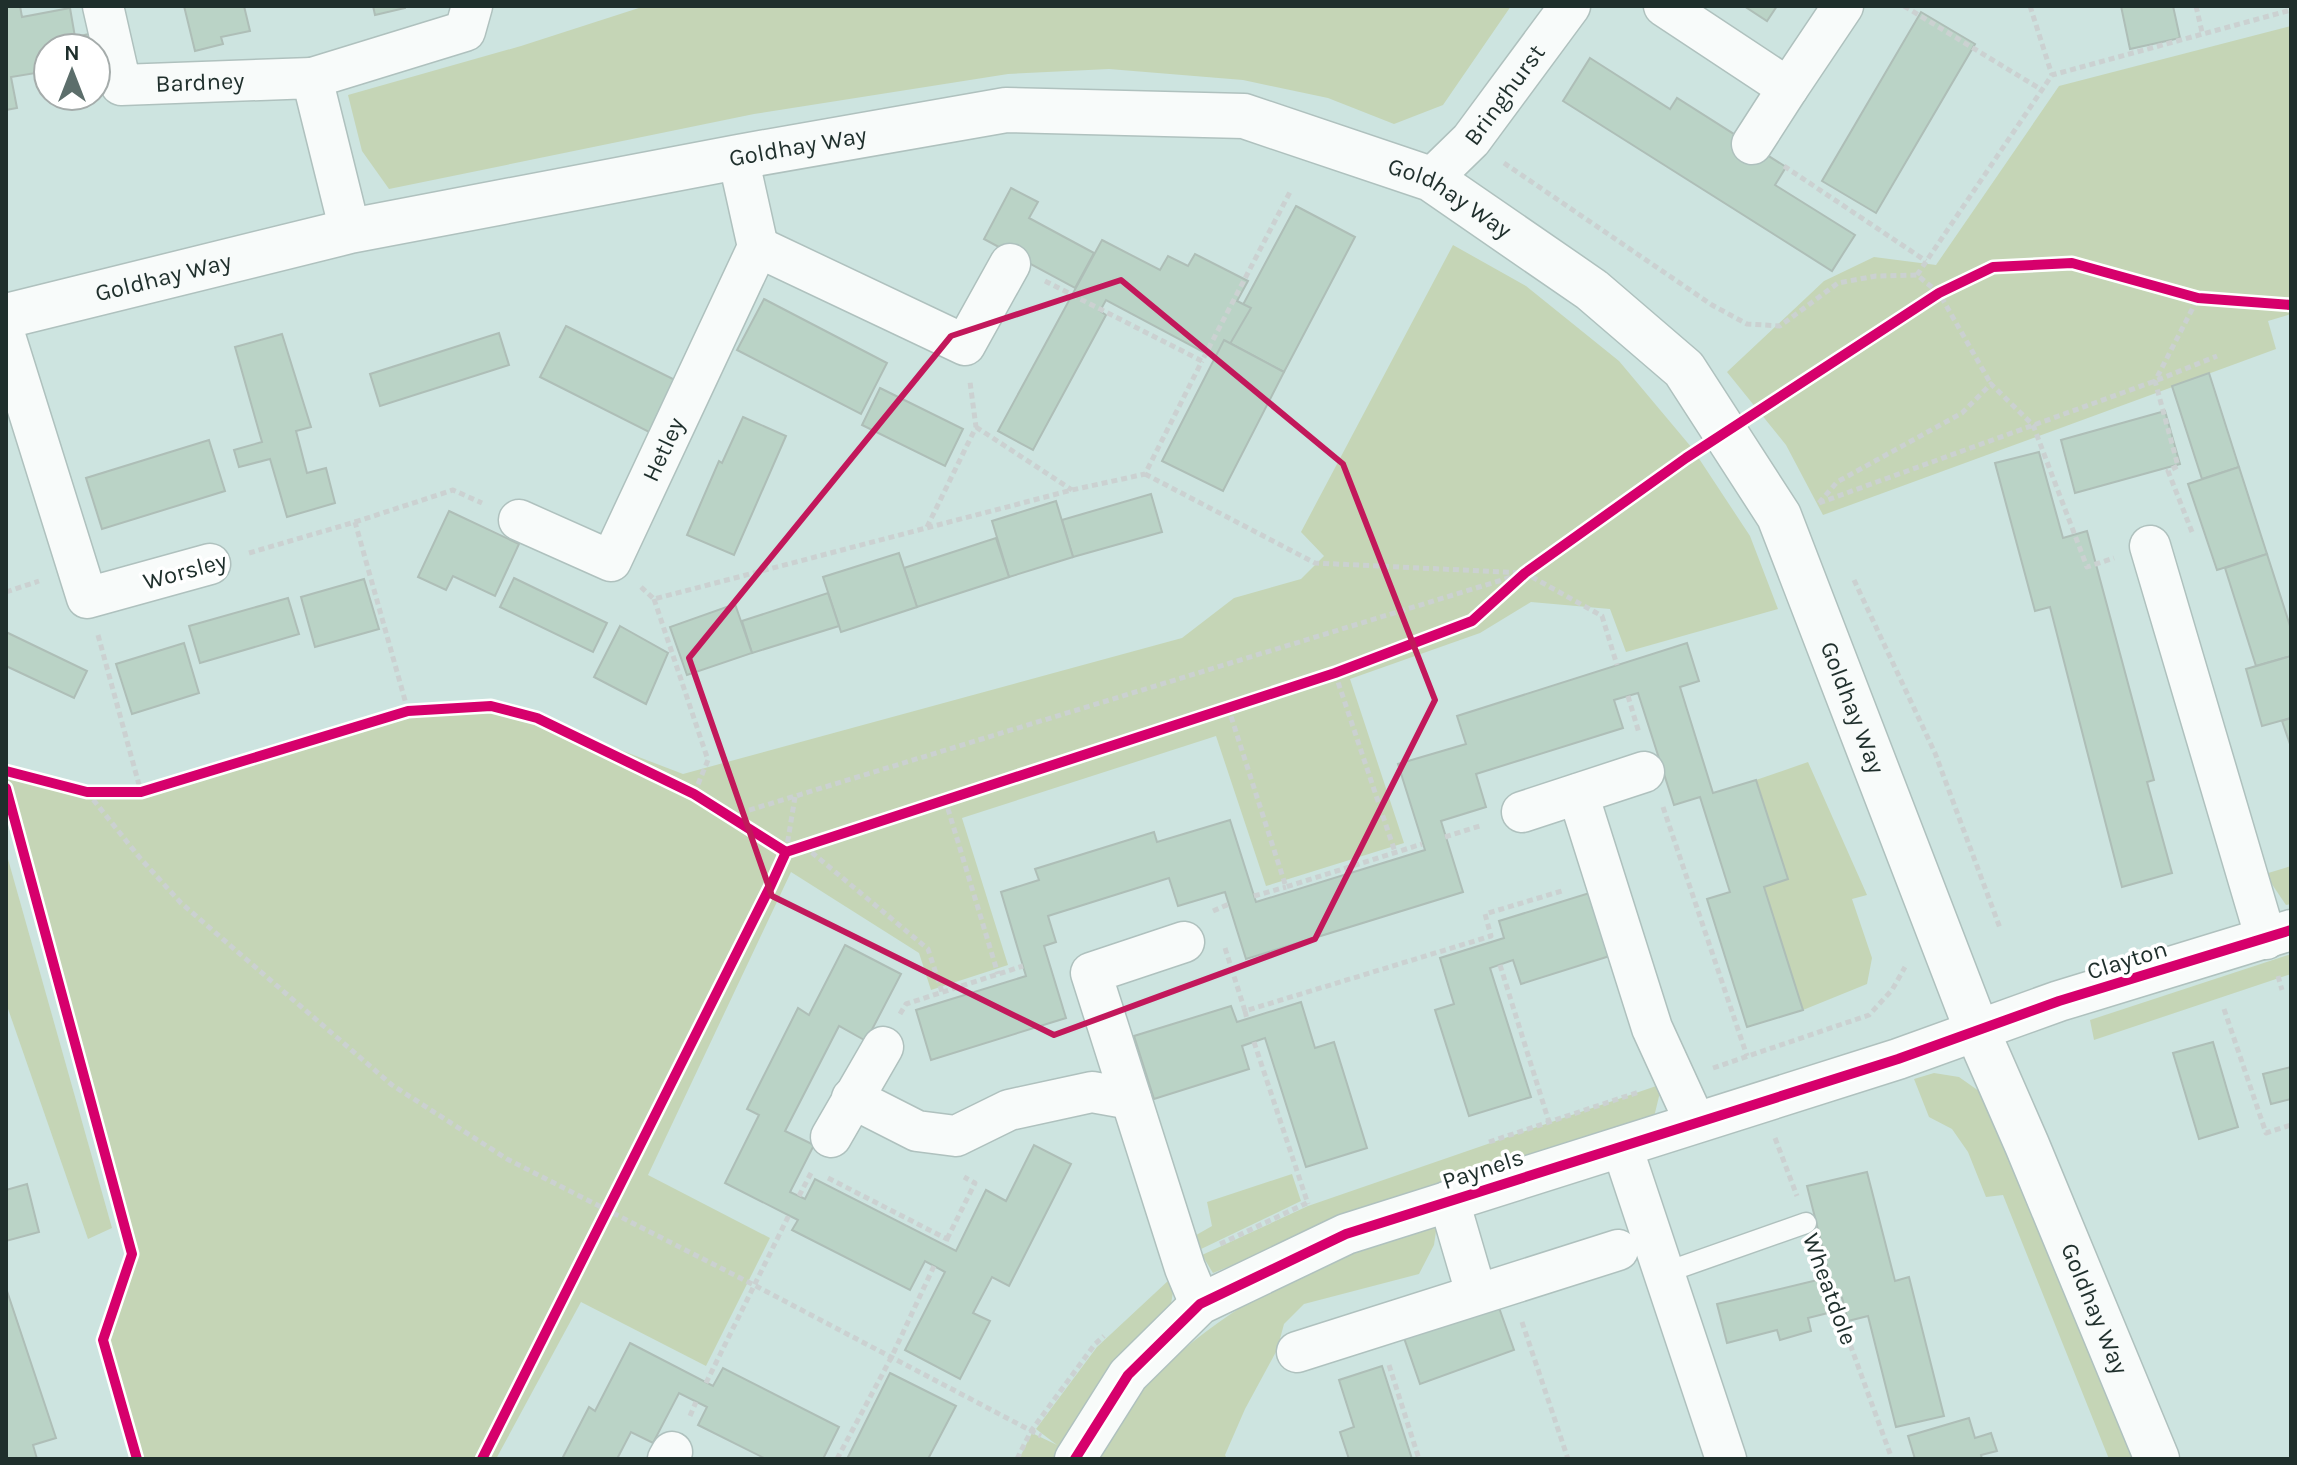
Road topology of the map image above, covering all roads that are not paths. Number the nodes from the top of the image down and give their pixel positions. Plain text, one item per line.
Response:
1 (103, 6) edge
2 (472, 6) edge
3 (1570, 6) edge
4 (1664, 6) edge
5 (1843, 6) edge
6 (312, 78) junction
7 (1788, 88) junction
8 (1752, 144) road end
9 (738, 157) junction
10 (1431, 179) junction
11 (350, 231) junction
12 (758, 247) junction
13 (1010, 264) road end
14 (6, 316) edge
15 (6, 339) edge
16 (519, 520) road end
17 (2150, 546) road end
18 (210, 564) road end
19 (1652, 786) road end
20 (1578, 794) junction
21 (1522, 812) dead end
22 (2278, 935) edge
23 (1208, 936) road end
24 (1978, 1033) junction
25 (883, 1047) dead end
26 (852, 1098) junction
27 (1131, 1099) junction
28 (1695, 1122) junction
29 (831, 1137) dead end
30 (1622, 1147) junction
31 (1449, 1201) junction
32 (1806, 1223) road end
33 (1618, 1250) dead end
34 (1664, 1273) junction
35 (1493, 1288) junction
36 (1200, 1304) junction
37 (1297, 1352) dead end
38 (1060, 1449) edge
39 (1726, 1459) edge
40 (2157, 1459) edge

1 - 6 street, Bardney
2 - 6 street, Bardney
3 - 10 street, Bringhurst
4 - 7 street
5 - 7 street
6 - 11 street
7 - 8 street
9 - 10 street, Goldhay Way
9 - 11 street, Goldhay Way
9 - 12 street
10 - 24 street, Goldhay Way
11 - 14 street, Goldhay Way
12 - 13 street
12 - 16 street, Hetley
15 - 18 street, Worsley
17 - 22 street, Clayton
19 - 20 street
20 - 21 street
20 - 28 street
22 - 24 street, Clayton
23 - 27 street
24 - 28 street, Paynels
24 - 40 street, Goldhay Way
25 - 26 street
26 - 27 street
26 - 29 street
27 - 36 street
28 - 30 street, Paynels
30 - 31 street, Paynels
30 - 34 street
31 - 35 street
31 - 36 street, Paynels
32 - 34 lane
33 - 35 street
34 - 39 street
35 - 37 street
36 - 38 street, Paynels

